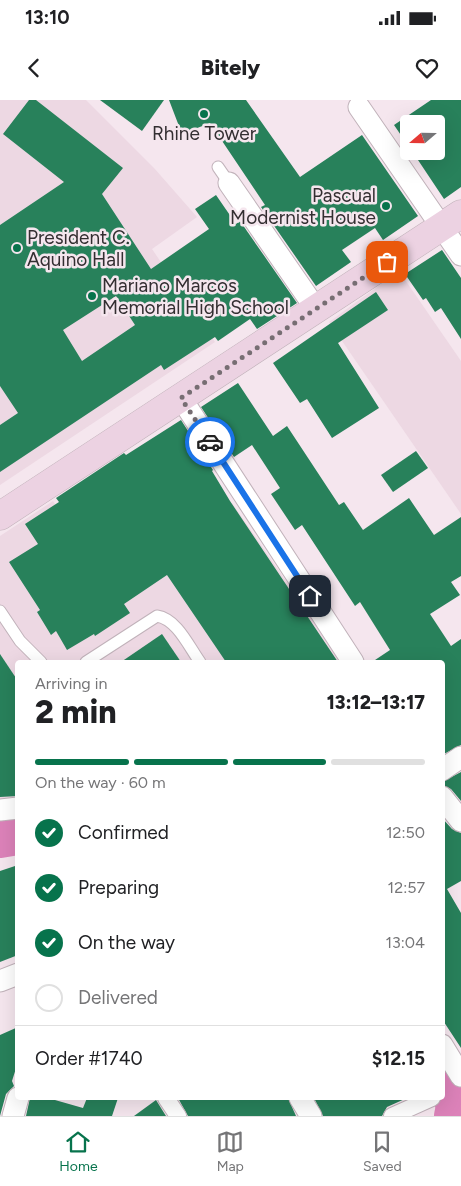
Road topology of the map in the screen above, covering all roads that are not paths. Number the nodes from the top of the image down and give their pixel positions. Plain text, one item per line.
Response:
1 (359, 107) dead end
2 (224, 175) dead end
3 (451, 220) edge
4 (461, 255) edge
5 (316, 309) junction
6 (181, 398) junction
7 (0, 516) edge
8 (0, 611) edge
9 (39, 660) edge
10 (89, 660) edge
11 (199, 660) edge
12 (352, 660) edge
13 (461, 757) edge
14 (445, 768) edge
15 (445, 801) edge
16 (15, 808) edge
17 (0, 810) edge
18 (461, 821) edge
19 (15, 975) edge
20 (0, 981) edge
21 (445, 1050) edge
22 (461, 1076) edge
23 (17, 1100) edge
24 (167, 1100) edge
25 (301, 1100) edge
26 (428, 1100) edge
27 (13, 1116) edge
28 (178, 1116) edge
29 (311, 1116) edge
30 (392, 1116) edge

1 - 3 street
2 - 5 street
3 - 4 street
3 - 5 main road
5 - 6 main road
6 - 7 main road
6 - 12 street
8 - 9 lane
10 - 11 lane
13 - 14 street
15 - 18 street
16 - 17 street
19 - 20 street
21 - 22 street
23 - 27 street
24 - 28 street
25 - 29 street
26 - 30 street

